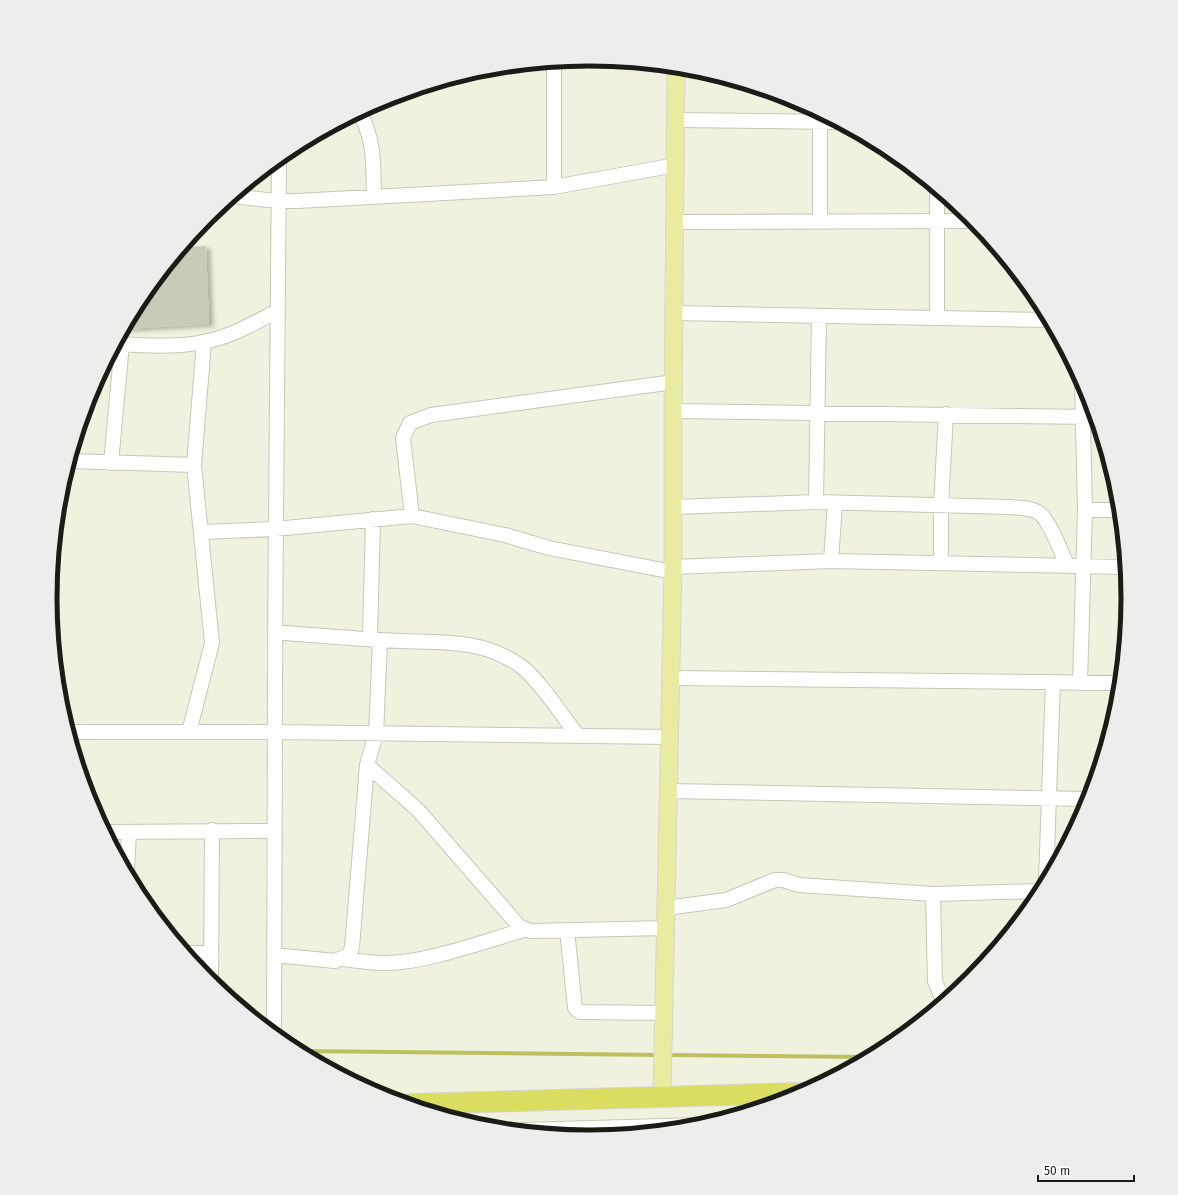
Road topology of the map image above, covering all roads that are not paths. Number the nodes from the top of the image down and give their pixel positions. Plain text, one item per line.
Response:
1 (554, 67) edge
2 (676, 73) edge
3 (362, 116) edge
4 (817, 117) edge
5 (820, 118) edge
6 (676, 120) junction
7 (279, 165) edge
8 (676, 165) junction
9 (554, 187) junction
10 (937, 195) edge
11 (374, 196) junction
12 (240, 197) edge
13 (278, 200) junction
14 (820, 221) junction
15 (937, 221) junction
16 (965, 221) edge
17 (675, 222) junction
18 (277, 311) junction
19 (674, 313) junction
20 (820, 316) junction
21 (937, 318) junction
22 (1042, 320) edge
23 (204, 342) junction
24 (121, 344) edge
25 (119, 349) edge
26 (674, 382) junction
27 (673, 411) junction
28 (818, 412) junction
29 (946, 414) junction
30 (1088, 417) edge
31 (75, 461) edge
32 (111, 463) junction
33 (194, 465) junction
34 (816, 502) junction
35 (835, 503) junction
36 (941, 505) junction
37 (673, 507) junction
38 (1085, 510) junction
39 (1113, 510) edge
40 (412, 516) junction
41 (373, 519) junction
42 (275, 529) junction
43 (202, 532) junction
44 (831, 562) junction
45 (941, 564) junction
46 (1067, 565) junction
47 (1120, 567) edge
48 (1084, 568) junction
49 (673, 569) junction
50 (275, 632) junction
51 (375, 639) junction
52 (670, 678) junction
53 (1053, 682) junction
54 (1080, 683) junction
55 (1114, 683) edge
56 (74, 732) edge
57 (189, 732) junction
58 (276, 732) junction
59 (376, 734) junction
60 (578, 736) junction
61 (671, 737) junction
62 (367, 765) junction
63 (668, 791) junction
64 (1050, 799) junction
65 (1082, 799) edge
66 (212, 830) junction
67 (273, 831) junction
68 (112, 832) edge
69 (129, 832) junction
70 (127, 862) edge
71 (1047, 869) edge
72 (1032, 892) edge
73 (933, 894) junction
74 (666, 908) junction
75 (665, 928) junction
76 (524, 930) junction
77 (567, 930) junction
78 (194, 953) edge
79 (211, 953) junction
80 (274, 955) junction
81 (343, 959) junction
82 (211, 972) edge
83 (941, 996) edge
84 (665, 1013) junction
85 (274, 1026) edge
86 (780, 1094) edge
87 (662, 1098) junction
88 (427, 1104) edge
89 (601, 1129) edge
90 (580, 1130) edge

1 - 9 street
2 - 6 main road
3 - 11 street
4 - 6 street
5 - 14 street
6 - 8 main road
7 - 13 street
8 - 9 street
8 - 17 main road
9 - 11 street
10 - 15 street
11 - 13 street
12 - 13 street
13 - 18 street
14 - 15 street
14 - 17 street
15 - 16 street
15 - 21 street
17 - 19 main road
18 - 23 street
18 - 42 street
19 - 20 street
19 - 26 main road
20 - 21 street
20 - 28 street
21 - 22 street
23 - 24 street
23 - 33 street
25 - 32 street
26 - 27 main road
26 - 40 street
27 - 28 street
27 - 37 main road
28 - 29 street
28 - 34 street
29 - 30 street
29 - 36 street
30 - 38 street
31 - 32 street
32 - 33 street
33 - 43 street
34 - 35 street
34 - 37 street
35 - 36 street
35 - 44 street
36 - 45 street
36 - 46 street
37 - 49 main road
38 - 39 street
38 - 48 street
40 - 41 street
40 - 49 street
41 - 42 street
41 - 51 street
42 - 43 street
42 - 50 street
43 - 57 street
44 - 45 street
44 - 49 street
45 - 46 street
46 - 48 street
47 - 48 street
48 - 54 street
49 - 52 main road
50 - 51 street
50 - 58 street
51 - 59 street
51 - 60 street
52 - 53 street
52 - 61 main road
53 - 54 street
53 - 64 street
54 - 55 street
56 - 57 street
57 - 58 street
58 - 59 street
58 - 67 street
59 - 60 street
59 - 62 street
60 - 61 street
61 - 63 main road
62 - 76 street
62 - 81 street
63 - 64 street
63 - 74 main road
64 - 65 street
64 - 71 street
66 - 67 street
66 - 69 street
66 - 79 street
67 - 80 street
68 - 69 street
69 - 70 street
72 - 73 street
73 - 74 street
73 - 83 street
74 - 75 main road
75 - 77 street
75 - 84 main road
76 - 77 street
76 - 81 street
77 - 84 street
78 - 79 street
79 - 82 street
80 - 81 street
80 - 85 street
84 - 87 main road
86 - 87 highway
87 - 88 highway
89 - 90 street

